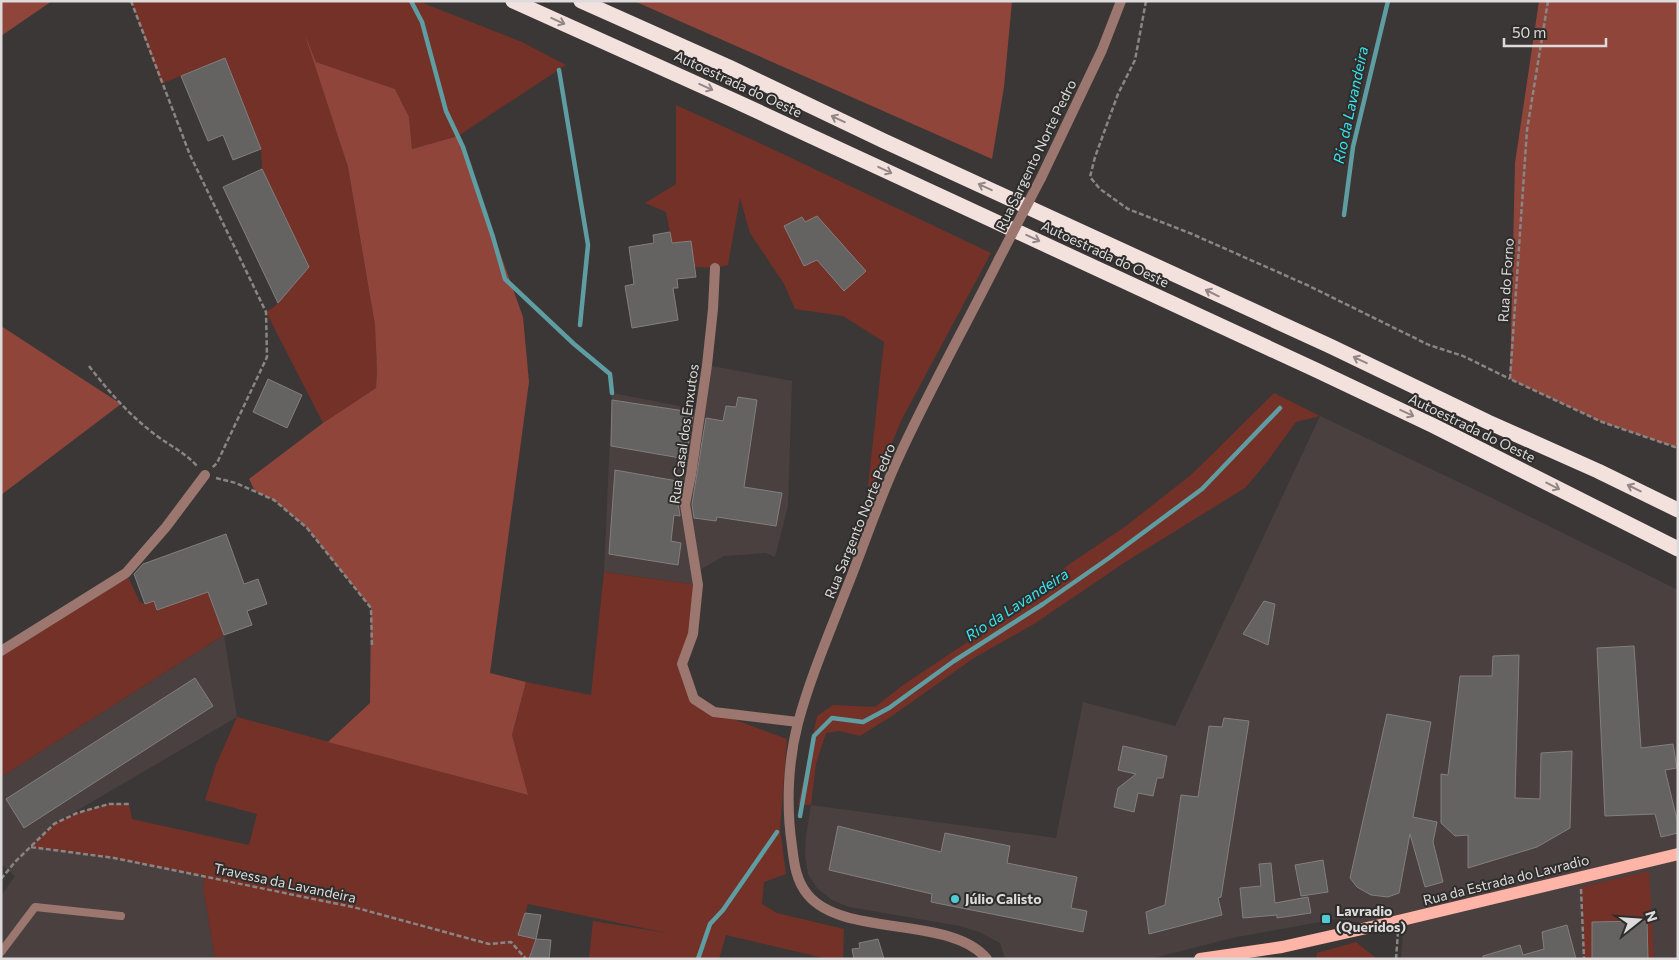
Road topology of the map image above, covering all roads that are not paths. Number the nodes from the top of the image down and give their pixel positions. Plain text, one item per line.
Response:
1 (513, 1) edge
2 (581, 1) edge
3 (1120, 1) edge
4 (715, 268) dead end
5 (205, 475) road end
6 (1678, 510) edge
7 (1678, 549) edge
8 (1, 652) edge
9 (798, 722) junction
10 (1678, 854) edge
11 (121, 916) dead end
12 (1282, 947) junction
13 (1, 952) edge
14 (987, 959) edge
15 (1200, 959) edge
16 (1245, 959) edge

1 -> 7 highway, Autoestrada do Oeste
6 -> 2 highway, Autoestrada do Oeste
3 - 9 street, Rua Sargento Norte Pedro, bridge
4 - 9 street, Rua Casal dos Enxutos
5 - 8 street
9 - 14 street, Rua Sargento Norte Pedro
10 - 12 main road, Rua da Estrada do Lavradio
11 - 13 lane
12 - 15 main road, Rua da Estrada do Lavradio
12 - 16 main road, Rua da Estrada do Lavradio

